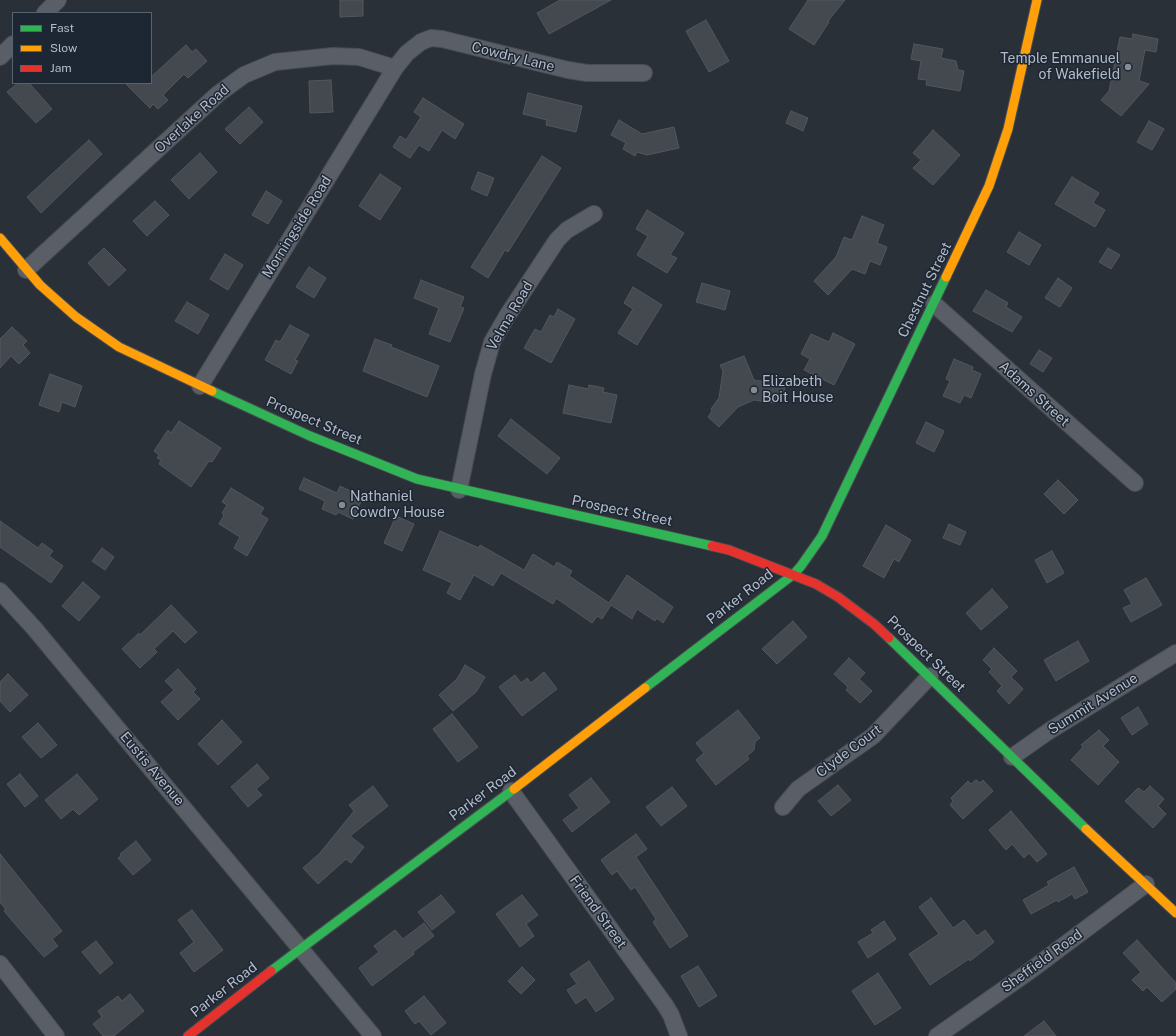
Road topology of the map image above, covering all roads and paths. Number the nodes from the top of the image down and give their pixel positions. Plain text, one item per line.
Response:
1 (1037, 0) edge
2 (12, 45) edge
3 (0, 57) edge
4 (395, 68) junction
5 (644, 73) dead end
6 (594, 214) dead end
7 (0, 238) edge
8 (26, 270) junction
9 (934, 304) junction
10 (200, 386) junction
11 (1135, 483) dead end
12 (459, 490) junction
13 (794, 574) junction
14 (0, 591) edge
15 (1176, 653) edge
16 (930, 676) junction
17 (1012, 757) junction
18 (511, 791) junction
19 (783, 807) dead end
20 (1146, 884) junction
21 (1176, 913) edge
22 (301, 948) junction
23 (0, 964) edge
24 (56, 1036) edge
25 (188, 1036) edge
26 (373, 1036) edge
27 (679, 1036) edge
28 (937, 1036) edge

1 - 9 main road, Chestnut Street
2 - 3 street
4 - 5 street, Cowdry Lane
4 - 8 street, Overlake Road
4 - 10 street, Morningside Road
6 - 12 street, Velma Road
7 - 8 main road, Prospect Street
8 - 10 main road, Prospect Street
9 - 11 street, Adams Street
9 - 13 main road, Chestnut Street
10 - 12 main road, Prospect Street
12 - 13 main road, Prospect Street
13 - 16 main road, Prospect Street
13 - 18 main road, Parker Road
14 - 22 street, Eustis Avenue
15 - 17 street, Summit Avenue
16 - 17 main road, Prospect Street
16 - 19 street, Clyde Court
17 - 20 main road, Prospect Street
18 - 22 main road, Parker Road
18 - 27 street, Friend Street
20 - 21 main road, Prospect Street
20 - 28 street, Sheffield Road
22 - 25 main road, Parker Road
22 - 26 street, Eustis Avenue
23 - 24 street

